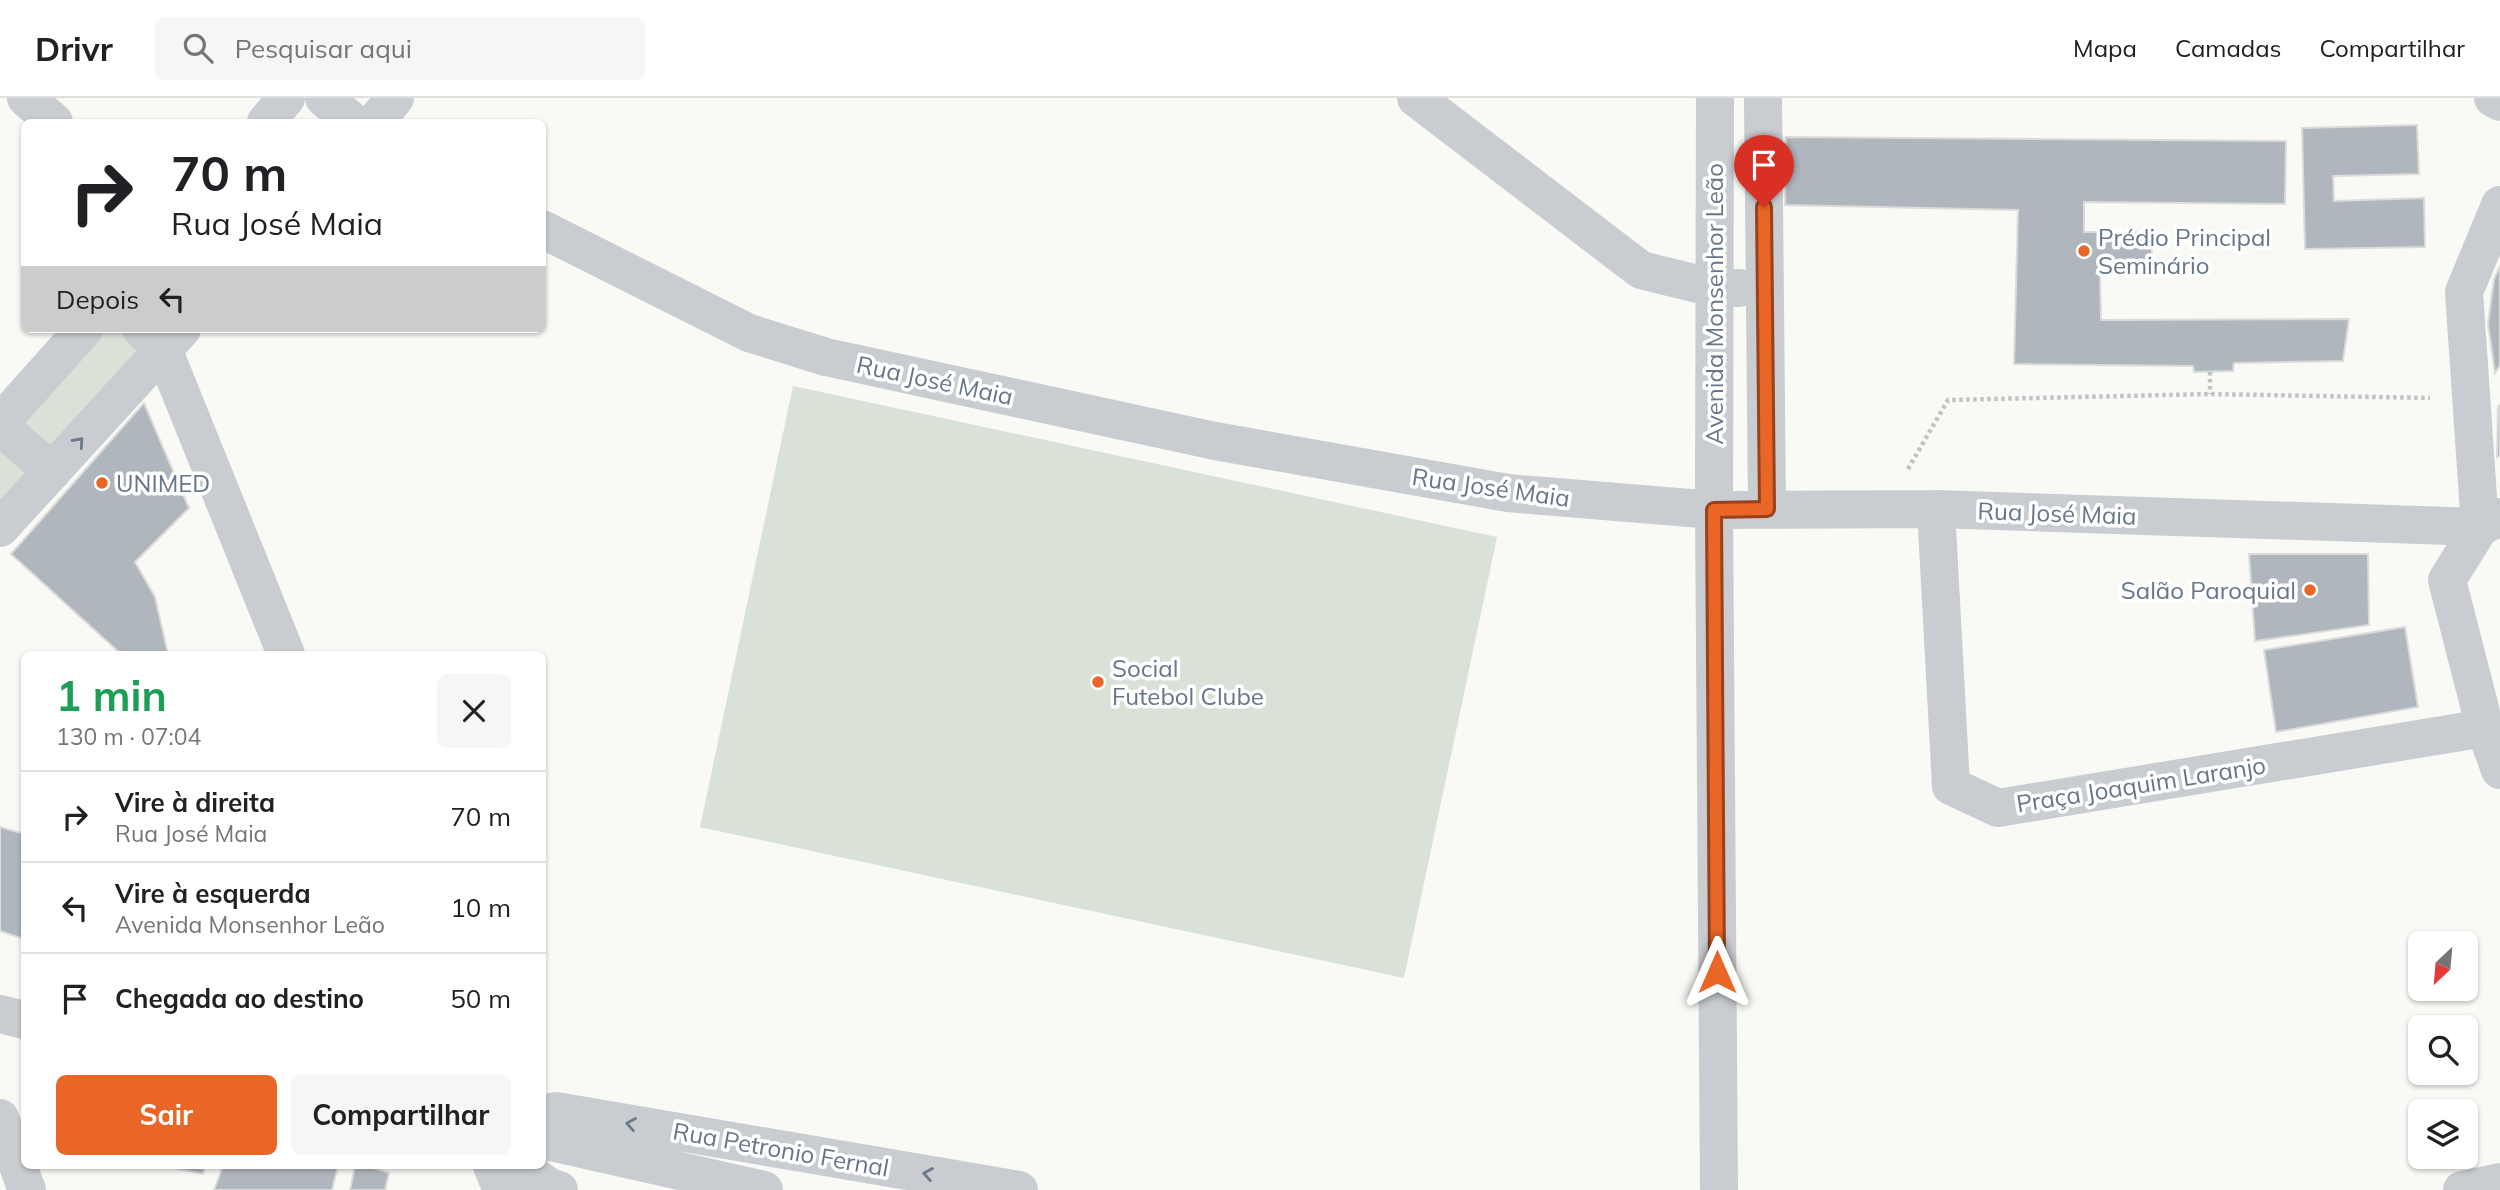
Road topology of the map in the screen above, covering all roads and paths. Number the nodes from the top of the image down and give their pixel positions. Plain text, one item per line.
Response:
1 (26, 98) edge
2 (286, 98) edge
3 (324, 98) edge
4 (395, 98) edge
5 (1416, 98) edge
6 (1715, 98) edge
7 (1763, 98) edge
8 (2493, 98) edge
9 (2500, 102) edge
10 (50, 119) edge
11 (268, 119) edge
12 (349, 119) edge
13 (378, 119) edge
14 (2500, 205) edge
15 (546, 231) edge
16 (1714, 288) junction
17 (1764, 288) junction
18 (80, 333) edge
19 (162, 336) edge
20 (2210, 372) dead end
21 (2210, 394) junction
22 (2469, 399) junction
23 (0, 424) edge
24 (52, 472) junction
25 (1885, 508) junction
26 (1767, 509) junction
27 (1936, 509) junction
28 (1714, 510) junction
29 (2490, 522) edge
30 (0, 528) edge
31 (285, 651) edge
32 (2485, 729) junction
33 (2500, 770) edge
34 (0, 1014) edge
35 (21, 1019) edge
36 (546, 1113) edge
37 (0, 1118) edge
38 (546, 1141) edge
39 (493, 1169) edge
40 (526, 1169) edge
41 (2500, 1182) edge
42 (27, 1190) edge
43 (502, 1190) edge
44 (559, 1190) edge
45 (764, 1190) edge
46 (1019, 1190) edge
47 (1719, 1190) edge
48 (2462, 1190) edge

1 - 10 street
2 - 11 street
3 - 12 street
4 - 13 street
5 - 16 street
6 - 16 street, Avenida Monsenhor Leão
7 - 17 street, Avenida Monsenhor Leão
8 - 9 street
14 - 22 street
15 - 28 street, Rua José Maia
16 - 17 street
16 - 28 street, Avenida Monsenhor Leão
17 - 26 street, Avenida Monsenhor Leão
18 - 23 street
24 -> 19 street
19 - 31 street
20 - 21 path
21 - 22 path
21 - 25 path
22 - 29 street
23 - 24 street
24 - 30 street
25 - 26 street, Rua José Maia
25 - 27 street, Rua José Maia
26 - 28 street, Rua José Maia
27 - 29 street, Rua José Maia
27 - 32 street, Praça Joaquim Laranjo
28 - 47 street, Avenida Monsenhor Leão
29 - 32 street
32 - 33 street
34 - 35 street
46 -> 36 street, Rua Petronio Fernal
37 - 42 street
38 - 45 street, Rua Petronio Fernal
39 - 43 street
40 - 44 street
41 - 48 street

